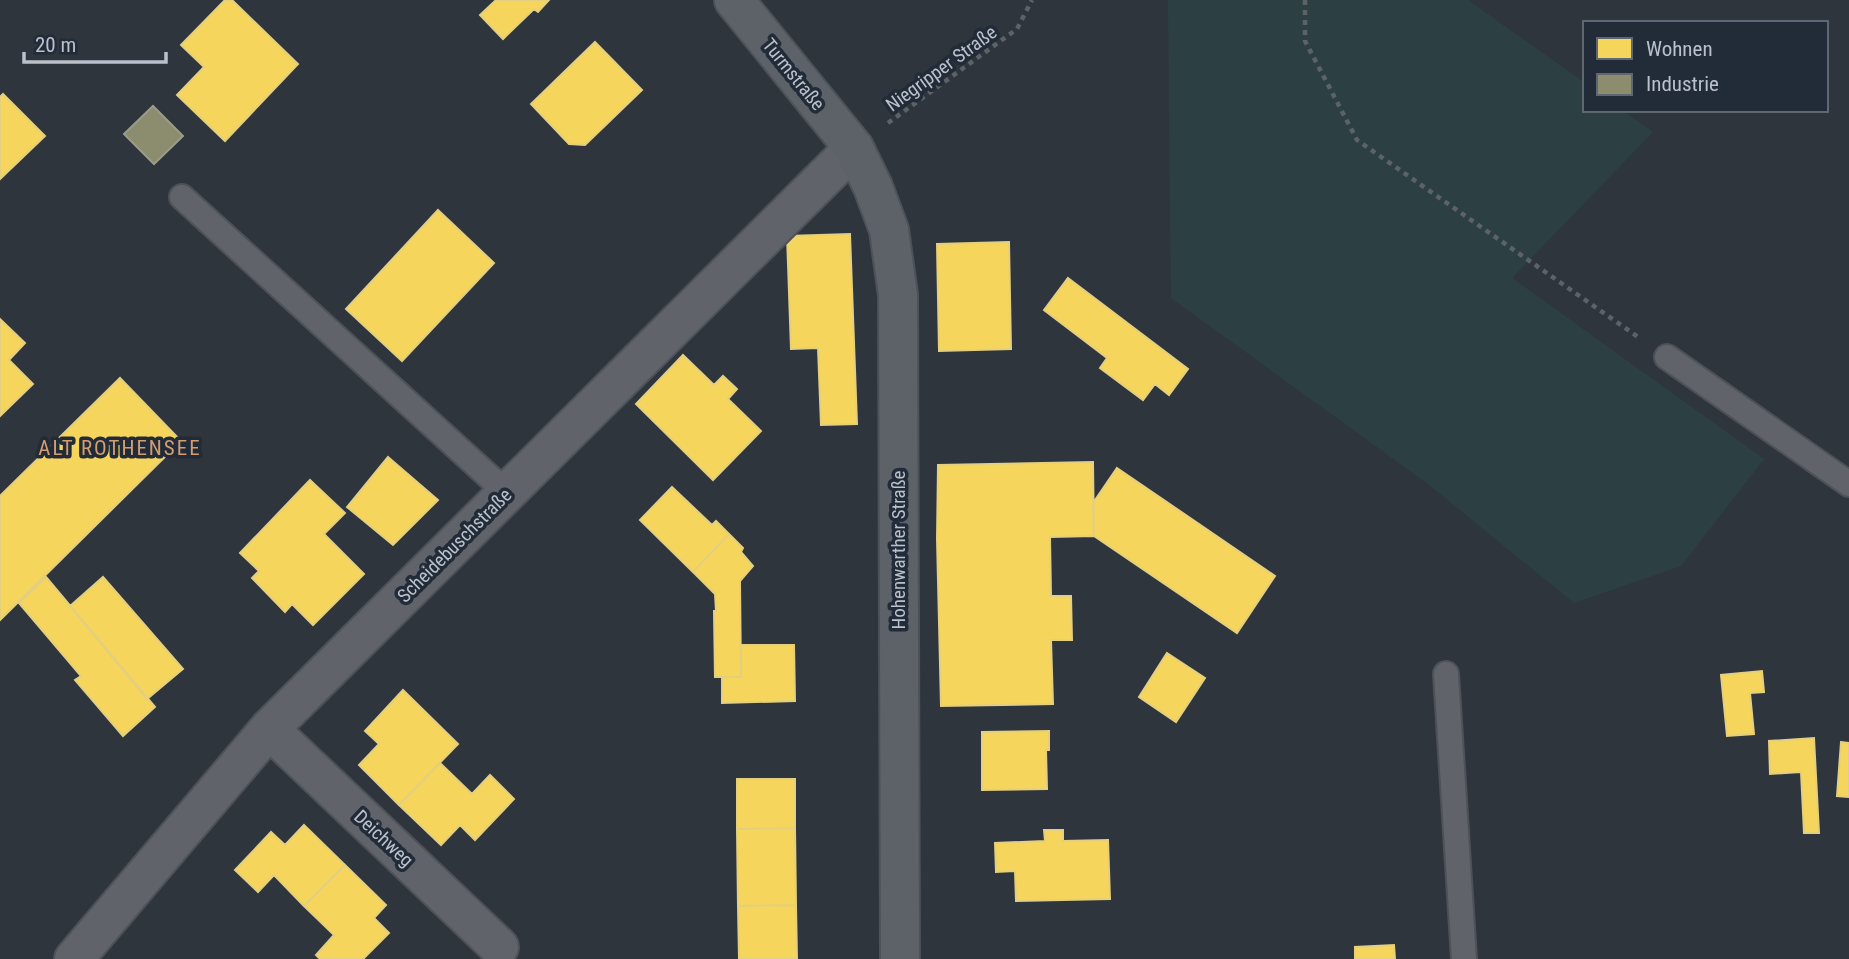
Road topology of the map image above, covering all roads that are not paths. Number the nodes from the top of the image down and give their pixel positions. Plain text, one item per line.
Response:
1 (734, 0) edge
2 (853, 148) junction
3 (182, 197) dead end
4 (1667, 357) road end
5 (1849, 484) edge
6 (507, 493) junction
7 (1446, 674) dead end
8 (269, 729) junction
9 (499, 947) dead end
10 (74, 959) edge
11 (900, 959) edge
12 (1464, 959) edge

1 - 2 street, Turmstraße
2 - 6 street, Scheidebuschstraße
2 - 11 street, Hohenwarther Straße
3 - 6 lane
4 - 5 lane
6 - 8 street, Scheidebuschstraße
7 - 12 lane
8 - 9 street, Deichweg
8 - 10 street, Scheidebuschstraße

